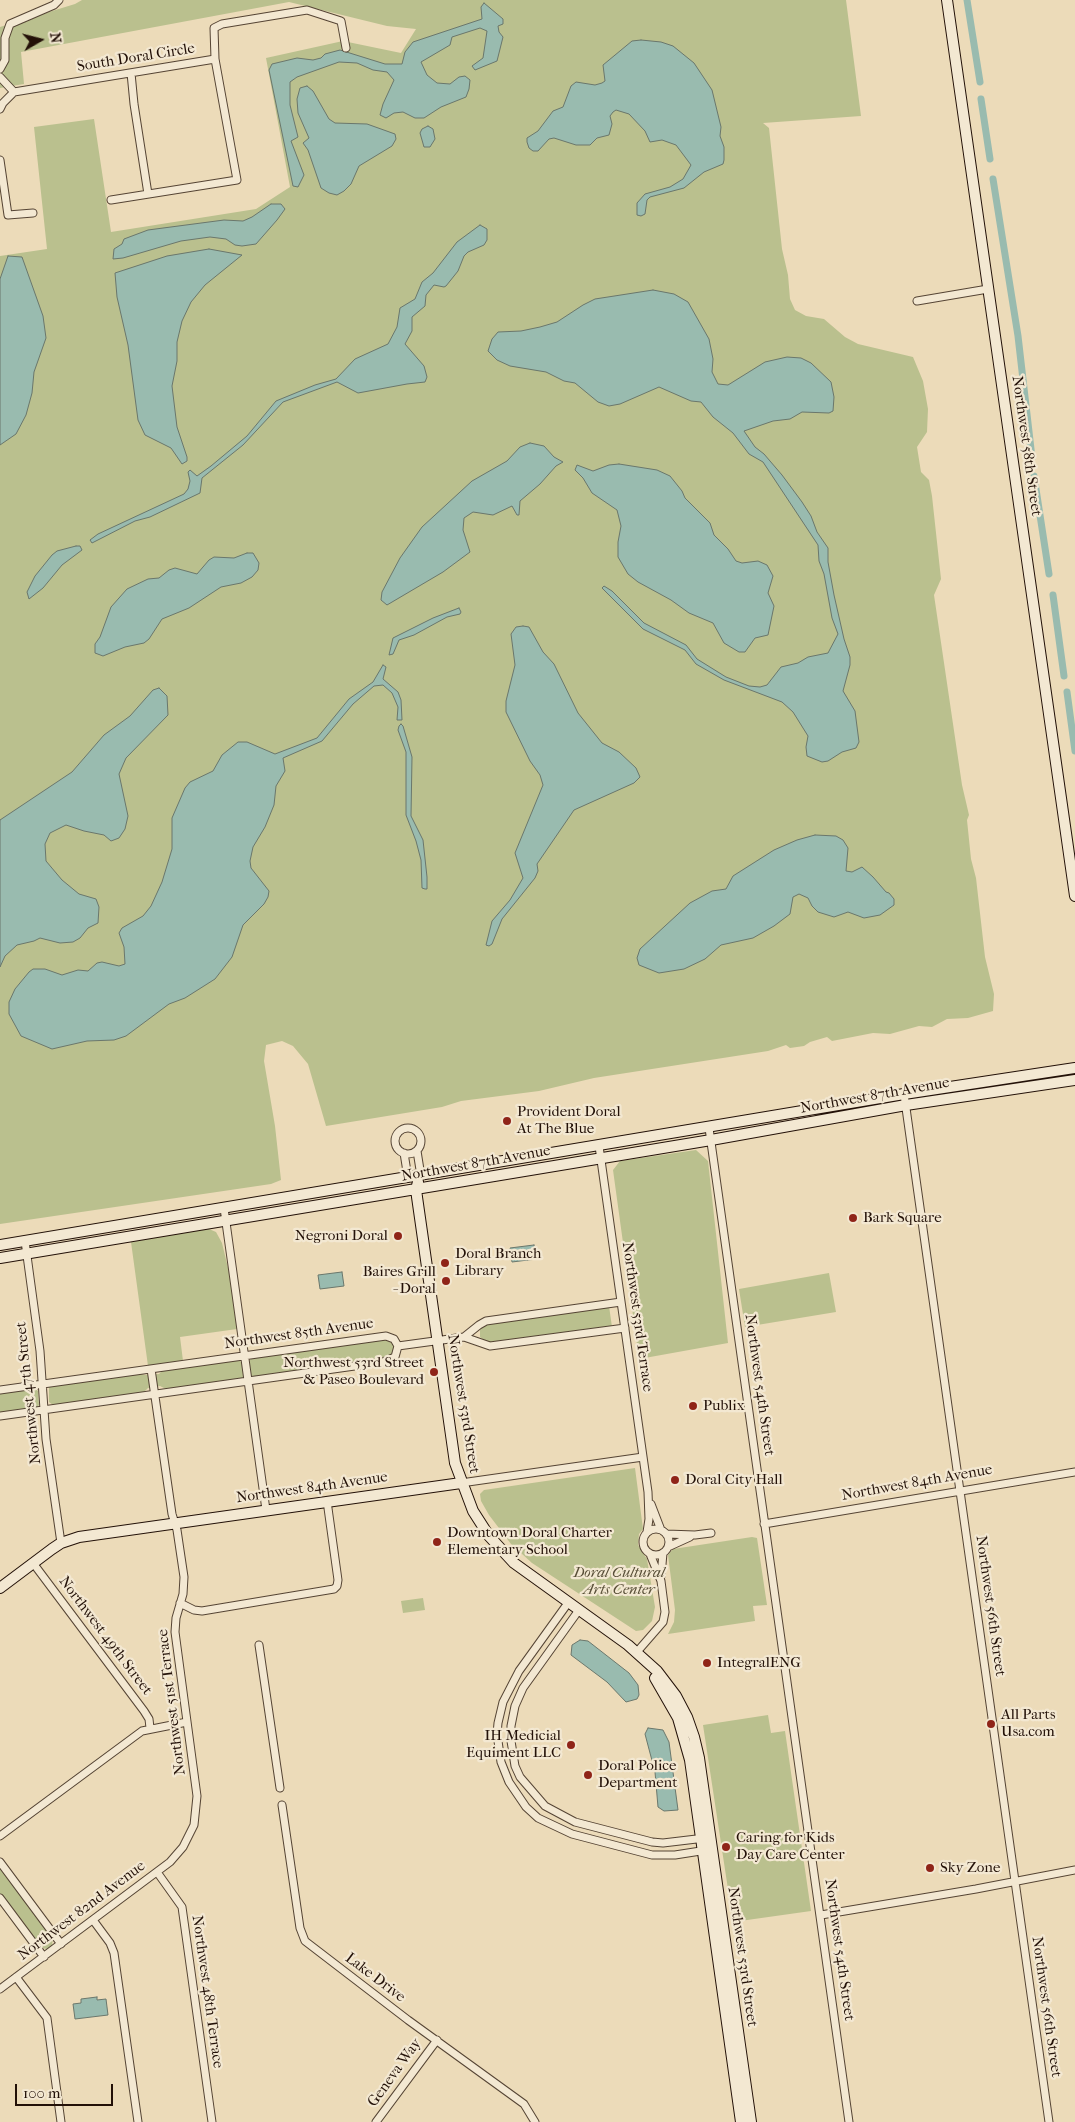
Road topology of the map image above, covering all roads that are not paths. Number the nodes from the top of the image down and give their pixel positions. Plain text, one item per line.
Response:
1 (59, 0) edge
2 (947, 0) edge
3 (346, 48) dead end
4 (215, 59) junction
5 (0, 69) edge
6 (131, 73) junction
7 (0, 77) edge
8 (14, 92) junction
9 (0, 109) edge
10 (0, 160) edge
11 (148, 194) junction
12 (111, 200) dead end
13 (33, 213) dead end
14 (988, 289) junction
15 (917, 301) dead end
16 (1075, 896) edge
17 (1075, 1068) edge
18 (1075, 1080) edge
19 (904, 1094) junction
20 (906, 1105) junction
21 (709, 1128) junction
22 (711, 1140) junction
23 (599, 1146) junction
24 (416, 1151) junction
25 (404, 1153) junction
26 (601, 1158) junction
27 (420, 1176) junction
28 (408, 1178) junction
29 (416, 1189) junction
30 (224, 1208) junction
31 (226, 1220) junction
32 (25, 1241) junction
33 (0, 1245) edge
34 (26, 1254) junction
35 (0, 1258) edge
36 (621, 1302) junction
37 (479, 1325) junction
38 (625, 1328) junction
39 (464, 1337) junction
40 (437, 1341) junction
41 (482, 1345) junction
42 (398, 1346) junction
43 (245, 1356) junction
44 (151, 1369) junction
45 (248, 1381) junction
46 (43, 1383) junction
47 (0, 1390) edge
48 (155, 1394) junction
49 (44, 1410) junction
50 (0, 1416) edge
51 (643, 1457) junction
52 (1075, 1472) edge
53 (461, 1483) junction
54 (959, 1491) junction
55 (648, 1492) junction
56 (327, 1501) junction
57 (266, 1510) junction
58 (175, 1523) junction
59 (764, 1524) junction
60 (647, 1532) junction
61 (664, 1532) junction
62 (711, 1533) dead end
63 (695, 1535) junction
64 (61, 1543) junction
65 (665, 1550) junction
66 (650, 1554) junction
67 (33, 1563) junction
68 (661, 1581) junction
69 (0, 1588) edge
70 (180, 1603) junction
71 (568, 1603) junction
72 (579, 1610) junction
73 (259, 1644) dead end
74 (636, 1653) junction
75 (646, 1662) junction
76 (675, 1712) junction
77 (686, 1717) junction
78 (187, 1722) junction
79 (150, 1728) junction
80 (280, 1788) dead end
81 (282, 1805) dead end
82 (0, 1836) edge
83 (633, 1837) junction
84 (706, 1838) junction
85 (630, 1849) junction
86 (707, 1850) junction
87 (180, 1852) joint
88 (0, 1862) edge
89 (1075, 1870) edge
90 (157, 1872) junction
91 (1014, 1881) junction
92 (0, 1898) edge
93 (821, 1915) junction
94 (93, 1920) junction
95 (60, 1944) junction
96 (44, 1957) junction
97 (16, 1977) junction
98 (0, 1989) edge
99 (437, 2040) junction
100 (734, 2042) junction
101 (61, 2122) edge
102 (138, 2122) edge
103 (212, 2122) edge
104 (376, 2122) edge
105 (535, 2122) edge
106 (741, 2122) edge
107 (751, 2122) edge
108 (849, 2122) edge
109 (1049, 2122) edge

1 - 5 street
2 - 14 street, Northwest 58th Street
3 - 4 street, South Doral Circle
4 - 6 street, South Doral Circle
4 - 11 street
6 - 8 street, South Doral Circle
6 - 11 street
7 - 8 street
8 - 9 street
10 - 13 street
11 - 12 street
14 - 15 street
14 - 16 street, Northwest 58th Street
17 - 19 street, Northwest 87th Avenue
18 - 20 street, Northwest 87th Avenue
19 - 20 street, Northwest 56th Street
19 - 21 street, Northwest 87th Avenue
20 - 22 street, Northwest 87th Avenue
20 - 54 street, Northwest 56th Street
21 - 22 street, Northwest 54th Street
21 - 23 street, Northwest 87th Avenue
22 - 26 street, Northwest 87th Avenue
22 - 59 street, Northwest 54th Street
23 - 26 street, Northwest 53rd Terrace
23 - 27 street, Northwest 87th Avenue
24 - 25 street
24 - 25 street
24 - 27 street
25 - 28 street
26 - 29 street, Northwest 87th Avenue
26 - 36 street, Northwest 53rd Terrace
27 - 28 street, Northwest 87th Avenue
27 - 29 street, Northwest 53rd Street
28 - 29 street, Northwest 53rd Street
28 - 30 street, Northwest 87th Avenue
29 - 31 street, Northwest 87th Avenue
29 - 40 street, Northwest 53rd Street
30 - 31 street
30 - 32 street, Northwest 87th Avenue
31 - 34 street, Northwest 87th Avenue
31 - 43 street
32 - 33 street, Northwest 87th Avenue
32 - 34 street, Northwest 47th Street
34 - 35 street, Northwest 87th Avenue
34 - 46 street, Northwest 47th Street
36 - 37 street
36 - 38 street, Northwest 53rd Terrace
37 - 39 street
37 - 41 street
38 - 41 street
38 - 51 street, Northwest 53rd Terrace
39 - 40 street
39 - 41 street
40 - 42 street
40 - 53 street, Northwest 53rd Street
42 - 43 street, Northwest 85th Avenue
42 - 45 street
43 - 44 street, Northwest 85th Avenue
43 - 45 street
44 - 46 street, Northwest 85th Avenue
44 - 48 street, Northwest 51st Terrace
45 - 48 street
45 - 57 street
46 - 47 street, Northwest 85th Avenue
46 - 49 street, Northwest 47th Street
48 - 49 street
48 - 58 street, Northwest 51st Terrace
49 - 50 street
49 - 64 street, Northwest 47th Street
51 - 53 street, Northwest 84th Avenue
51 - 55 street, Northwest 53rd Terrace
52 - 54 street, Northwest 84th Avenue
53 - 56 street, Northwest 84th Avenue
53 - 71 street, Northwest 53rd Street
54 - 59 street, Northwest 84th Avenue
54 - 91 street, Northwest 56th Street
55 - 60 street, Northwest 53rd Terrace
55 - 61 street, Northwest 53rd Terrace
56 - 57 street, Northwest 84th Avenue
56 - 70 street
57 - 58 street, Northwest 84th Avenue
58 - 64 street, Northwest 84th Avenue
58 - 70 street, Northwest 51st Terrace
59 - 93 street, Northwest 54th Street
60 - 61 street
60 - 66 street
61 - 63 street
61 - 65 street
62 - 63 street
63 - 65 street
64 - 67 street, Northwest 84th Avenue
65 - 66 street
65 - 68 street
66 - 68 street
67 - 69 street, Northwest 84th Avenue
67 - 79 street, Northwest 49th Street
68 - 74 street
70 - 78 street, Northwest 51st Terrace
71 - 72 street, Northwest 53rd Street
71 - 85 street
72 - 74 street, Northwest 53rd Street
72 - 83 street
73 - 80 street
74 - 75 street, Northwest 53rd Street
75 - 76 street, Northwest 53rd Street
75 - 77 street, Northwest 53rd Street
76 - 77 street
76 - 84 street, Northwest 53rd Street
77 - 84 street, Northwest 53rd Street
78 - 79 street
78 - 87 street, Northwest 51st Terrace
79 - 82 street
81 - 99 street, Lake Drive
83 - 84 street
83 - 85 street
84 - 86 street, Northwest 53rd Street
85 - 86 street
86 - 100 street, Northwest 53rd Street
87 - 90 street, Northwest 82nd Avenue
88 - 95 street
89 - 91 street
90 - 94 street, Northwest 82nd Avenue
90 - 103 street, Northwest 48th Terrace
91 - 93 street
91 - 109 street, Northwest 56th Street
92 - 96 street
93 - 108 street, Northwest 54th Street
94 - 95 street, Northwest 82nd Avenue
94 - 102 street
95 - 96 street, Northwest 82nd Avenue
96 - 97 street, Northwest 82nd Avenue
97 - 98 street, Northwest 82nd Avenue
97 - 101 street
99 - 104 street, Geneva Way
99 - 105 street, Lake Drive
100 - 106 street, Northwest 53rd Street
100 - 107 street, Northwest 53rd Street

